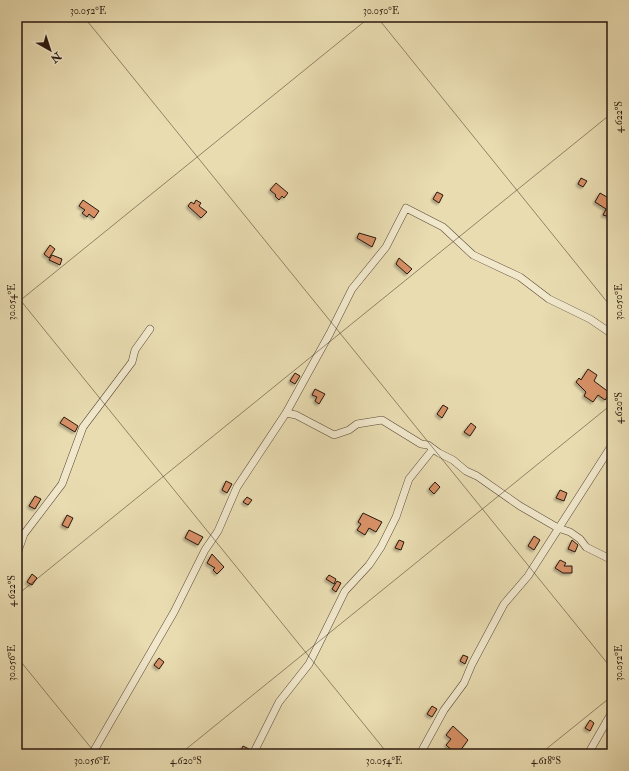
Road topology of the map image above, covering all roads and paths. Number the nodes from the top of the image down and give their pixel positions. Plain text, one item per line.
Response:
1 (150, 329) dead end
2 (612, 334) edge
3 (286, 413) junction
4 (612, 444) edge
5 (433, 449) junction
6 (558, 528) junction
7 (17, 554) edge
8 (612, 560) edge
9 (612, 712) edge
10 (92, 754) edge
11 (253, 754) edge
12 (420, 754) edge
13 (588, 754) edge

1 - 7 street
2 - 3 street
3 - 5 street
3 - 10 street
4 - 6 street
5 - 6 street
5 - 11 street
6 - 8 street
6 - 12 street
9 - 13 street

